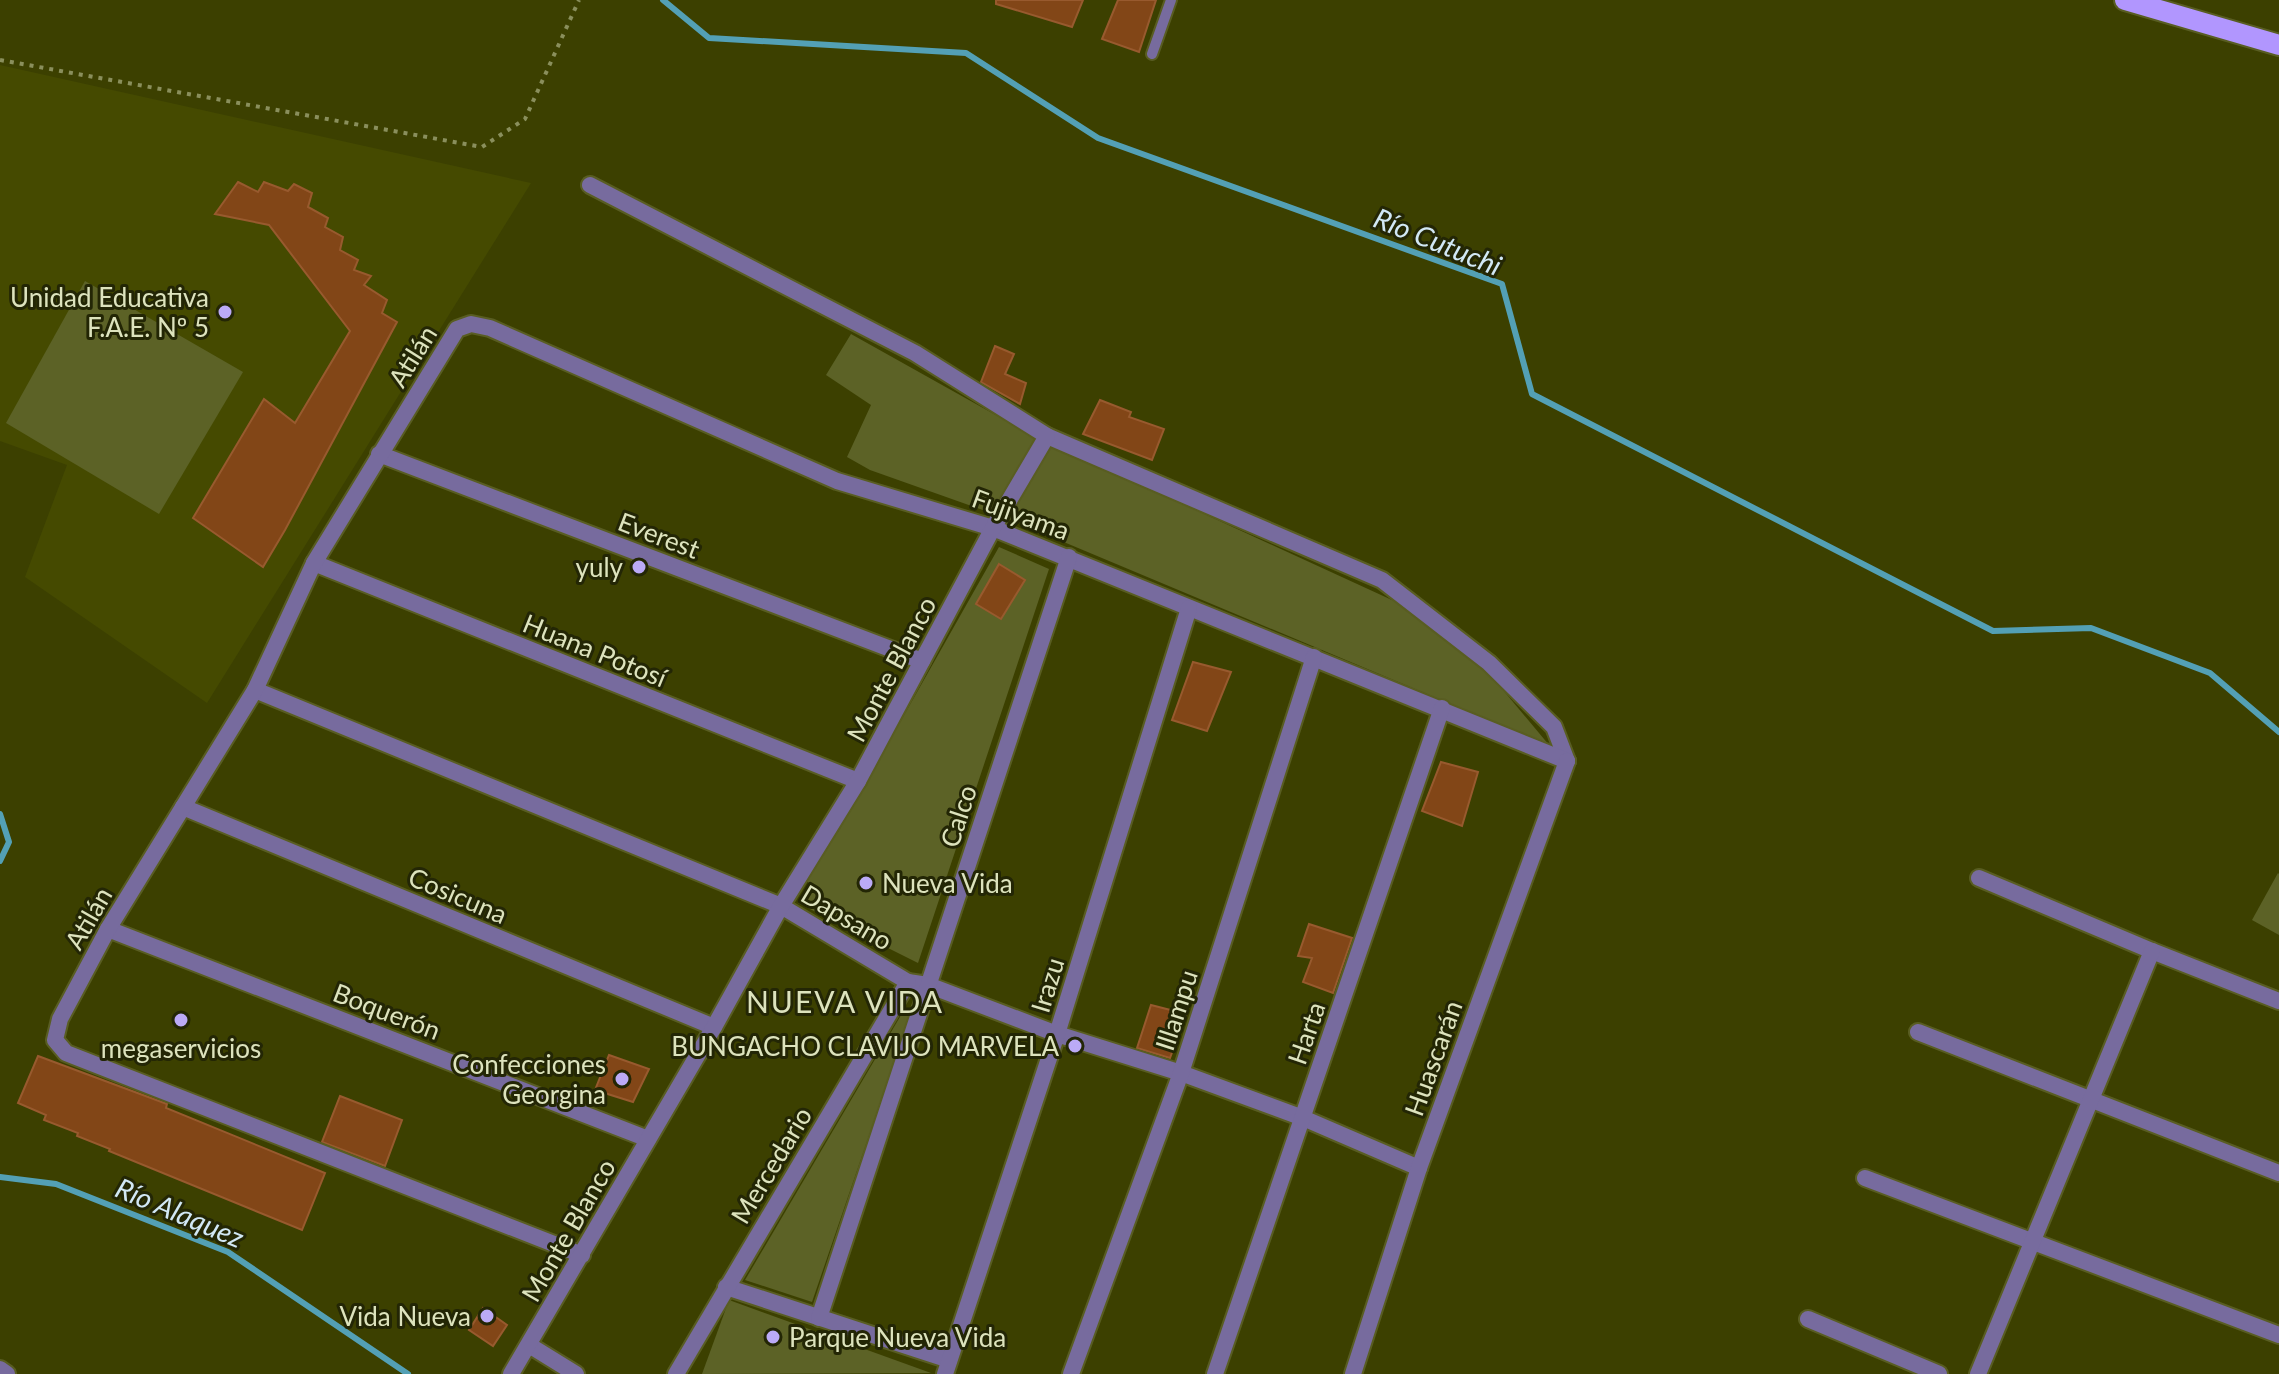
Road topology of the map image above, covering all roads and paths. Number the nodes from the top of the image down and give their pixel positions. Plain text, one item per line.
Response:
1 (579, 0) edge
2 (1171, 0) edge
3 (2125, 0) edge
4 (2279, 45) edge
5 (1152, 54) dead end
6 (0, 60) edge
7 (590, 185) dead end
8 (457, 329) joint
9 (1047, 436) junction
10 (379, 454) junction
11 (993, 528) junction
12 (1069, 557) junction
13 (314, 563) junction
14 (1189, 608) junction
15 (1314, 657) junction
16 (922, 661) junction
17 (255, 690) junction
18 (1442, 708) junction
19 (1567, 761) junction
20 (858, 781) junction
21 (183, 807) junction
22 (1979, 878) dead end
23 (781, 906) junction
24 (108, 929) junction
25 (2152, 951) junction
26 (908, 982) junction
27 (928, 985) junction
28 (2279, 1001) edge
29 (714, 1027) junction
30 (1918, 1032) dead end
31 (1057, 1034) junction
32 (1181, 1073) junction
33 (2091, 1100) junction
34 (1303, 1118) junction
35 (648, 1139) junction
36 (1419, 1168) junction
37 (2279, 1173) edge
38 (1865, 1178) dead end
39 (2033, 1242) junction
40 (582, 1255) junction
41 (726, 1287) junction
42 (819, 1318) junction
43 (1808, 1319) dead end
44 (2279, 1335) edge
45 (529, 1345) junction
46 (947, 1367) edge
47 (0, 1369) edge
48 (7, 1374) edge
49 (511, 1374) edge
50 (576, 1374) edge
51 (676, 1374) edge
52 (1071, 1374) edge
53 (1215, 1374) edge
54 (1353, 1374) edge
55 (1939, 1374) edge
56 (1978, 1374) edge

1 - 6 path
2 - 5 lane
3 - 4 main road
7 - 9 street
8 - 10 street, Atilán
8 - 11 street, Fujiyama
9 - 11 street, Monte Blanco
9 - 19 street
10 - 13 street, Atilán
10 - 16 street, Everest
11 - 12 street, Fujiyama
11 - 16 street, Monte Blanco
12 - 14 street, Fujiyama
12 - 27 street, Calco
13 - 17 street, Atilán
13 - 20 street, Huana Potosí
14 - 15 street, Fujiyama
14 - 31 street, Irazu
15 - 18 street, Fujiyama
15 - 32 street, Illampu
16 - 20 street, Monte Blanco
17 - 21 street, Atilán
17 - 23 street, Dapsano
18 - 19 street, Fujiyama
18 - 34 street, Harta
19 - 36 street, Huascarán
20 - 23 street, Monte Blanco
21 - 24 street, Atilán
21 - 29 street, Cosicuna
22 - 25 street
23 - 26 street, Dapsano
23 - 29 street, Monte Blanco
24 - 35 street, Boquerón
24 - 40 street, Atilán
25 - 28 street
25 - 33 street
26 - 27 street, Dapsano
26 - 41 street, Mercedario
27 - 31 street, Dapsano
27 - 42 street, Calco
29 - 35 street, Monte Blanco
30 - 33 street
31 - 32 street, Dapsano
31 - 46 street, Irazu
32 - 34 street, Dapsano
32 - 52 street, Illampu
33 - 37 street
33 - 39 street
34 - 36 street, Dapsano
34 - 53 street, Harta
35 - 40 street, Monte Blanco
36 - 54 street, Huascarán
38 - 39 street
39 - 44 street
39 - 56 street
40 - 45 street, Monte Blanco
41 - 42 street
41 - 51 street, Mercedario
42 - 46 street
43 - 55 street
45 - 49 street, Monte Blanco
45 - 50 street
47 - 48 street

